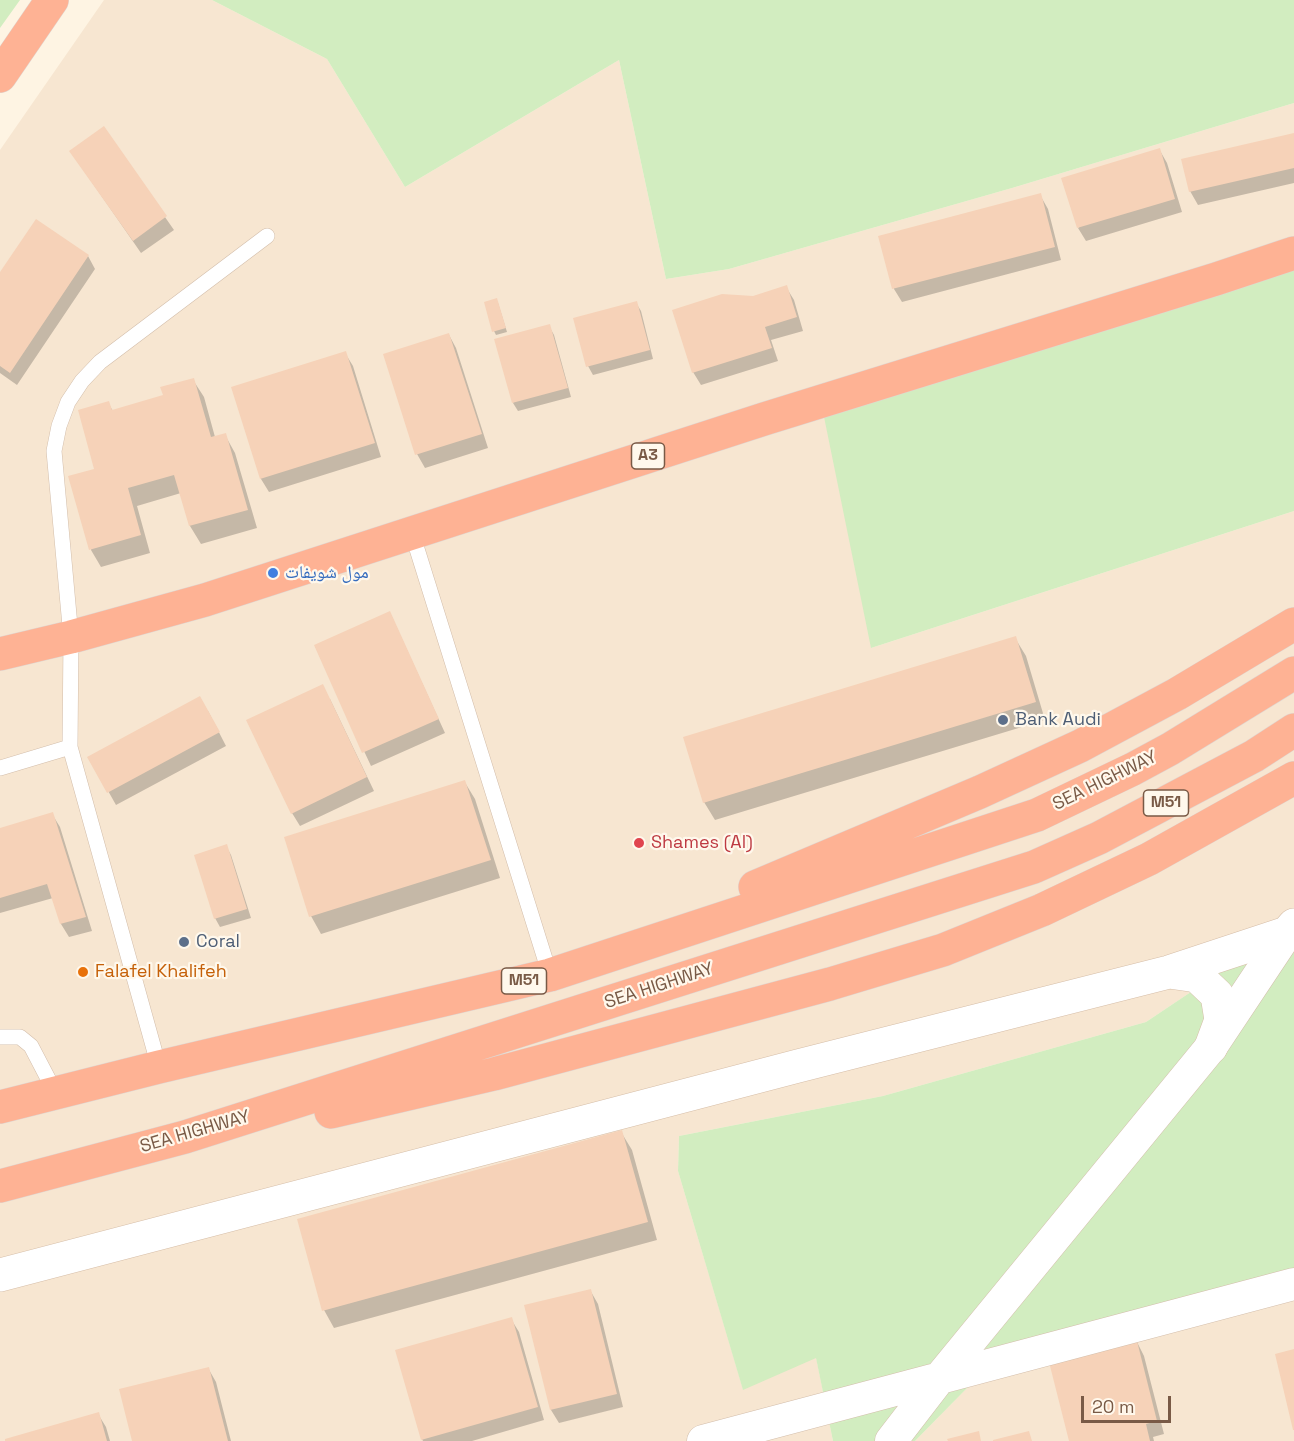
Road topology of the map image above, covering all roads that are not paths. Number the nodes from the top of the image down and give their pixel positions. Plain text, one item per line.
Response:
1 (52, 0) edge
2 (0, 76) edge
3 (267, 236) dead end
4 (1294, 253) edge
5 (412, 533) junction
6 (1294, 624) edge
7 (70, 637) junction
8 (0, 654) edge
9 (1294, 673) edge
10 (1294, 730) edge
11 (70, 747) junction
12 (0, 768) edge
13 (1294, 778) edge
14 (1292, 929) edge
15 (645, 944) junction
16 (1169, 972) junction
17 (550, 975) junction
18 (0, 1037) edge
19 (1211, 1047) junction
20 (159, 1067) junction
21 (55, 1092) junction
22 (0, 1107) edge
23 (185, 1137) junction
24 (0, 1186) edge
25 (0, 1275) edge
26 (1294, 1284) edge
27 (938, 1380) junction
28 (703, 1441) edge
29 (891, 1441) edge

1 - 2 highway
3 - 7 lane
4 - 5 highway, A3
5 - 7 highway, A3
5 - 17 lane
6 - 15 highway
7 - 8 highway, A3
7 - 11 lane
9 - 15 highway, SEA HIGHWAY / M51
10 - 23 highway, SEA HIGHWAY / M51
11 - 12 lane
11 - 20 lane
13 - 23 highway
14 - 16 street
14 - 19 street
15 - 17 highway, SEA HIGHWAY / M51
16 - 19 street
16 - 25 street
17 - 20 highway, SEA HIGHWAY / M51
18 - 21 lane
19 - 27 street
20 - 21 highway, SEA HIGHWAY / M51
21 - 22 highway, SEA HIGHWAY / M51
23 - 24 highway, SEA HIGHWAY / M51
26 - 27 street
27 - 28 street
27 - 29 street

